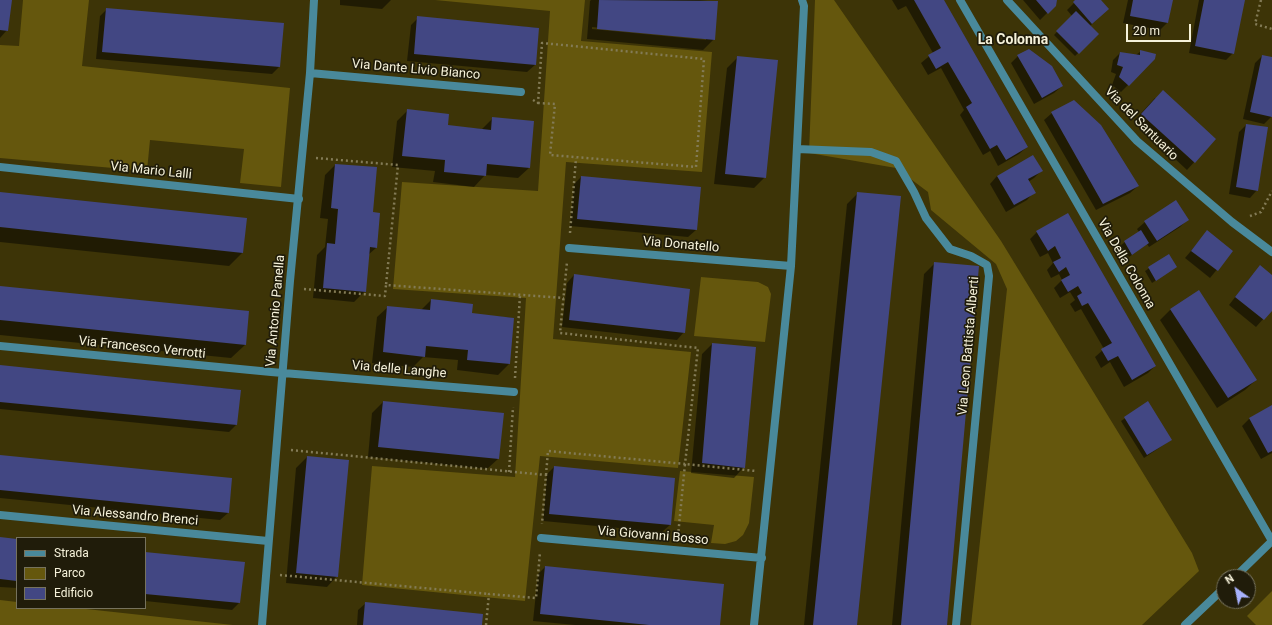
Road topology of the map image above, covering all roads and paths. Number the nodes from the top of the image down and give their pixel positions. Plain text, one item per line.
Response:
1 (314, 0) edge
2 (960, 0) edge
3 (1007, 0) edge
4 (1261, 0) edge
5 (803, 3) edge
6 (1272, 28) edge
7 (310, 73) junction
8 (521, 92) joint
9 (538, 103) junction
10 (797, 149) junction
11 (302, 157) junction
12 (576, 158) junction
13 (0, 167) edge
14 (1272, 191) edge
15 (299, 199) junction
16 (1232, 222) junction
17 (569, 248) junction
18 (1272, 252) edge
19 (791, 266) junction
20 (386, 285) junction
21 (290, 287) junction
22 (564, 298) junction
23 (0, 346) edge
24 (283, 373) junction
25 (514, 392) dead end
26 (276, 448) junction
27 (685, 464) junction
28 (769, 472) junction
29 (546, 475) junction
30 (0, 516) edge
31 (541, 538) junction
32 (268, 541) junction
33 (1272, 541) edge
34 (676, 550) junction
35 (762, 558) junction
36 (1243, 569) edge
37 (266, 574) junction
38 (489, 594) junction
39 (1216, 596) edge
40 (262, 625) edge
41 (486, 625) edge
42 (754, 625) edge
43 (956, 625) edge
44 (1185, 625) edge

1 - 7 street, Via Antonio Panella
2 - 33 street, Via Della Colonna
3 - 16 street, Via del Santuario
4 - 6 path
5 - 10 street
7 - 8 street, Via Dante Livio Bianco
7 - 11 street, Via Antonio Panella
8 - 9 path
9 - 12 path
9 - 12 path
10 - 19 street
10 - 43 street, Via Leon Battista Alberti
11 - 15 street, Via Antonio Panella
11 - 20 path
12 - 17 path
13 - 15 street, Via Mario Lalli
14 - 16 path
15 - 21 street, Via Antonio Panella
16 - 18 street, Via del Santuario
17 - 19 street, Via Donatello
17 - 22 path
19 - 28 street
20 - 21 path
20 - 22 path
21 - 24 street, Via Antonio Panella
22 - 27 path
23 - 24 street, Via Francesco Verrotti
24 - 25 street, Via delle Langhe
24 - 26 street, Via Antonio Panella
26 - 29 path
26 - 32 street, Via Antonio Panella
27 - 28 path
27 - 29 path
27 - 34 path
28 - 35 street
29 - 31 path
30 - 32 street, Via Alessandro Brenci
31 - 34 street, Via Giovanni Bosso
31 - 38 path
32 - 37 street, Via Antonio Panella
33 - 36 street
34 - 35 street, Via Giovanni Bosso
35 - 42 street
37 - 38 path
37 - 40 street, Via Antonio Panella
38 - 41 path
39 - 44 street

